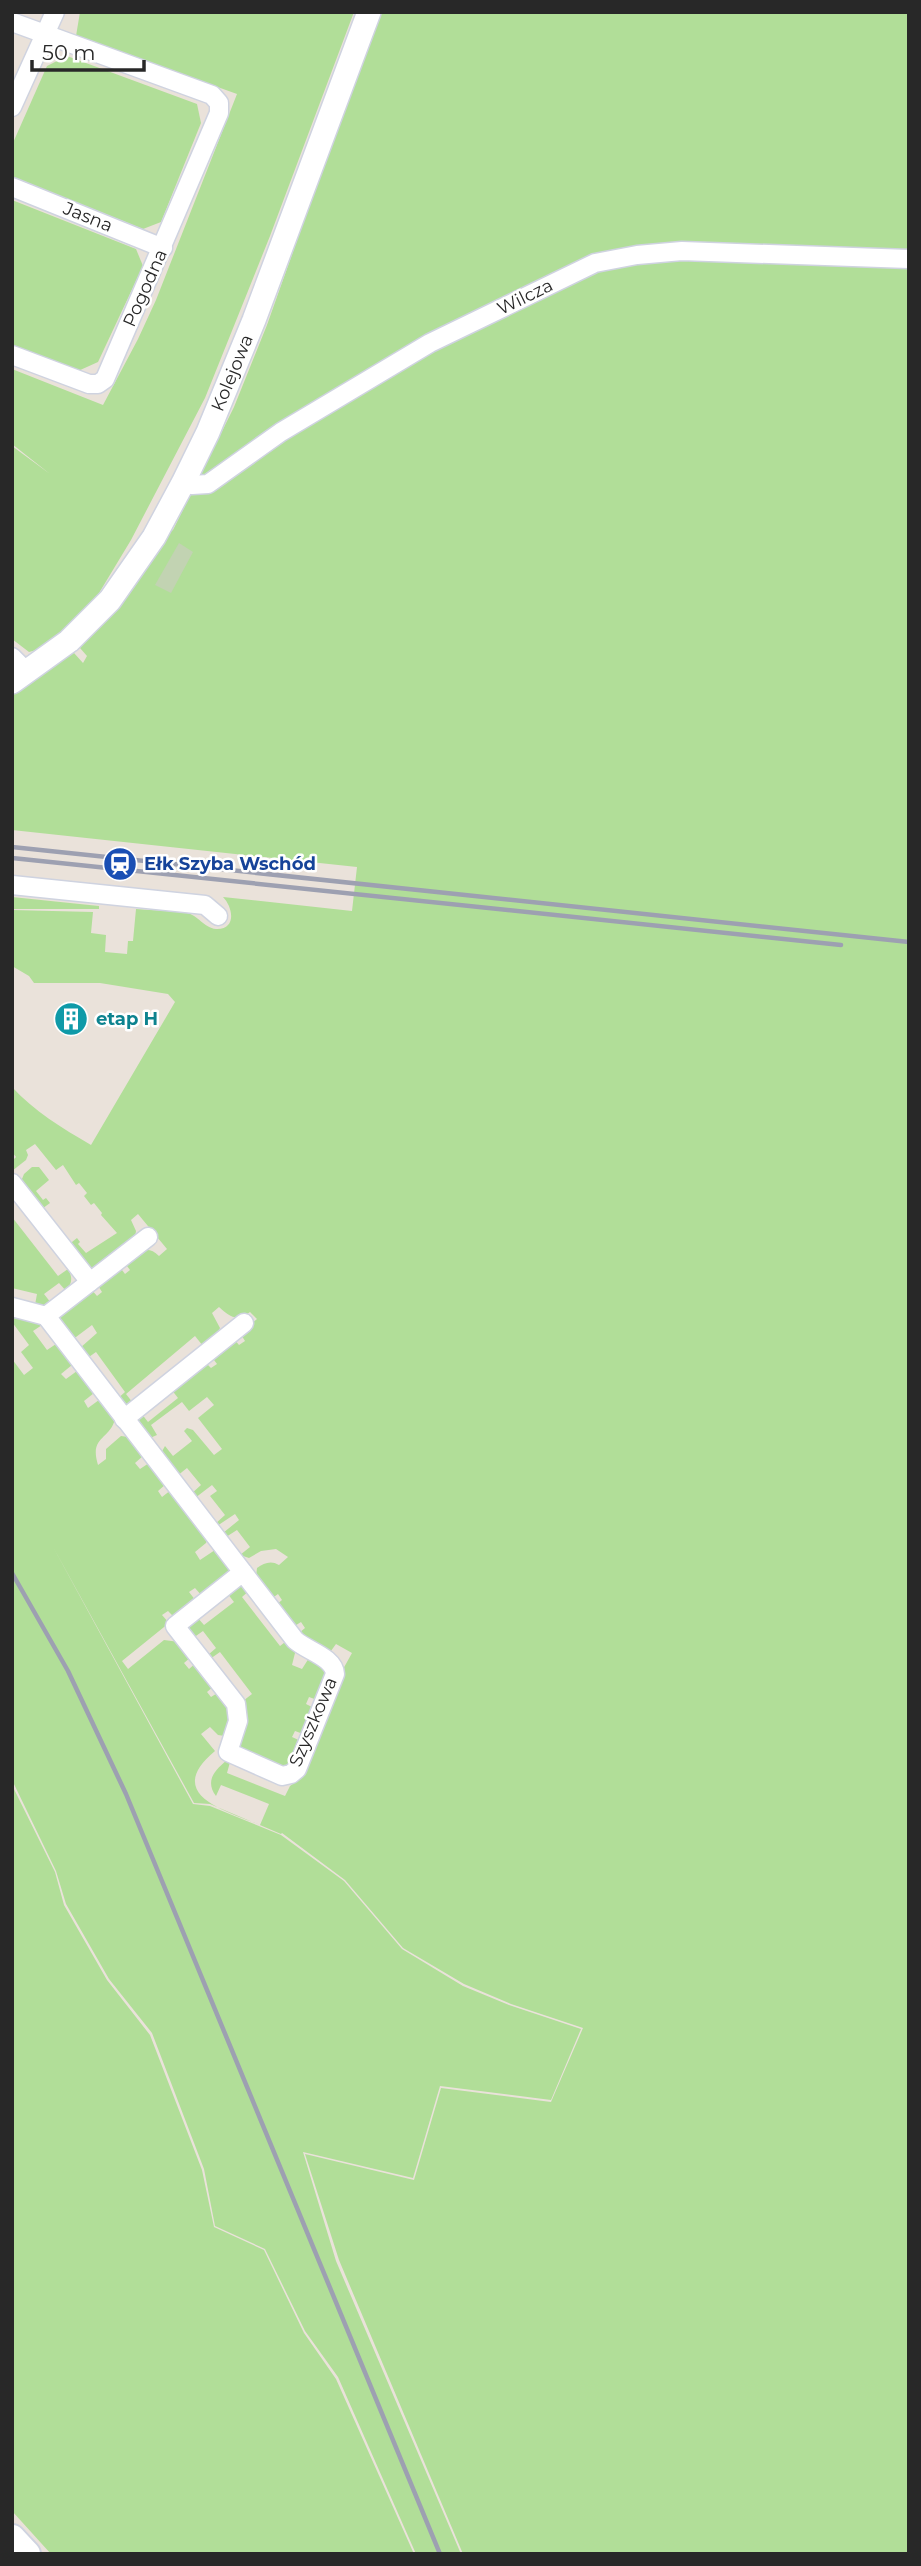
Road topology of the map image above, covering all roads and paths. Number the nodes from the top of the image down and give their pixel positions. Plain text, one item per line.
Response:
1 (55, 12) edge
2 (369, 12) edge
3 (12, 22) edge
4 (45, 35) junction
5 (12, 107) edge
6 (12, 187) edge
7 (163, 248) junction
8 (909, 258) edge
9 (12, 355) edge
10 (183, 482) junction
11 (17, 670) edge
12 (12, 885) edge
13 (218, 916) dead end
14 (12, 1183) edge
15 (148, 1237) dead end
16 (90, 1282) junction
17 (12, 1307) edge
18 (47, 1316) junction
19 (244, 1323) dead end
20 (124, 1419) junction
21 (243, 1572) junction
22 (12, 2538) edge
23 (27, 2554) edge

1 - 4 street
2 - 10 street, Kolejowa
3 - 4 street
4 - 5 street
4 - 7 street, Pogodna
6 - 7 street, Jasna
7 - 9 street, Pogodna
8 - 10 street, Wilcza
10 - 11 street, Kolejowa
12 - 13 street
14 - 16 street
15 - 16 street
16 - 18 street
17 - 18 street
18 - 20 street, Szyszkowa
19 - 20 street
20 - 21 street, Szyszkowa
21 - 21 street, Szyszkowa
22 - 23 main road

